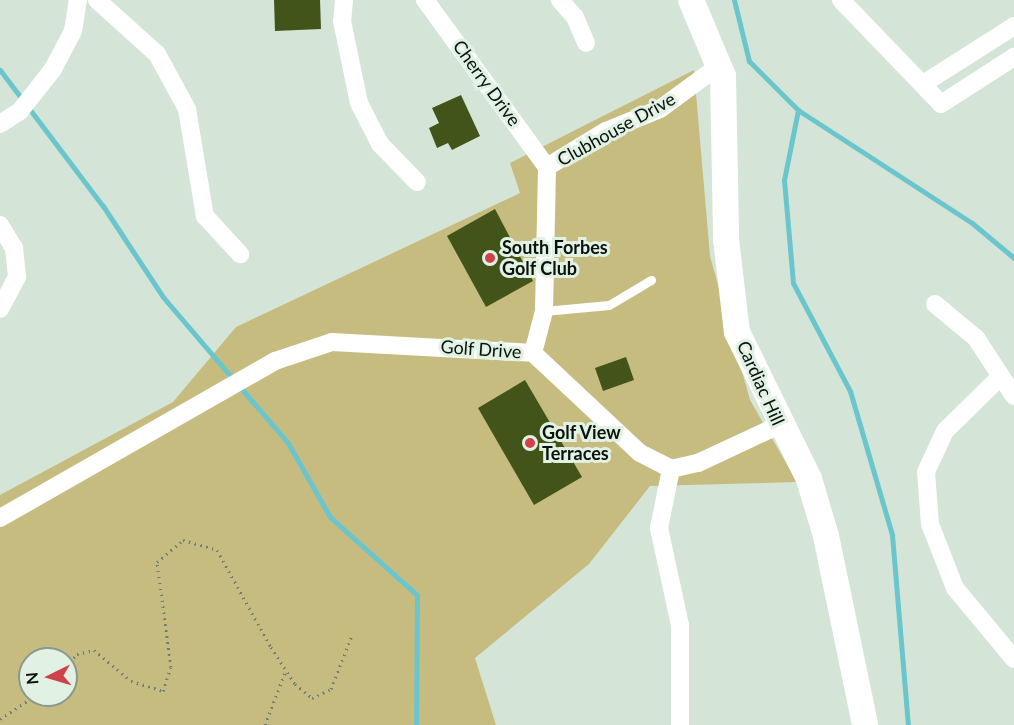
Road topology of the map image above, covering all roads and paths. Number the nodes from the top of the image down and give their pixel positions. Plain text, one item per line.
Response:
1 (78, 0) edge
2 (97, 0) edge
3 (344, 0) edge
4 (425, 0) edge
5 (560, 0) edge
6 (691, 0) edge
7 (841, 0) edge
8 (1014, 26) edge
9 (586, 43) dead end
10 (1014, 57) edge
11 (720, 65) junction
12 (923, 84) junction
13 (0, 124) edge
14 (547, 167) junction
15 (417, 182) dead end
16 (0, 225) edge
17 (240, 254) dead end
18 (651, 280) dead end
19 (934, 304) dead end
20 (0, 309) edge
21 (544, 311) junction
22 (533, 353) junction
23 (1000, 377) junction
24 (1014, 396) edge
25 (779, 425) junction
26 (671, 469) junction
27 (0, 518) edge
28 (352, 635) dead end
29 (78, 654) edge
30 (1014, 659) edge
31 (286, 670) junction
32 (18, 707) edge
33 (0, 719) edge
34 (265, 725) edge
35 (680, 725) edge
36 (865, 725) edge

1 - 13 street
2 - 17 street
3 - 15 street
4 - 14 street, Cherry Drive
5 - 9 street
6 - 11 main road, Cardiac Hill
7 - 12 street
8 - 12 street
10 - 12 street
11 - 14 street, Clubhouse Drive
11 - 25 main road, Cardiac Hill
14 - 21 street, Clubhouse Drive
16 - 20 street
18 - 21 lane
19 - 23 street
21 - 22 street, Clubhouse Drive
22 - 26 street, Golf Drive
22 - 27 street, Golf Drive
23 - 24 street
23 - 30 street
25 - 26 street
25 - 36 main road, Cardiac Hill
26 - 35 street
28 - 31 path
29 - 31 path
31 - 34 path
32 - 33 path

